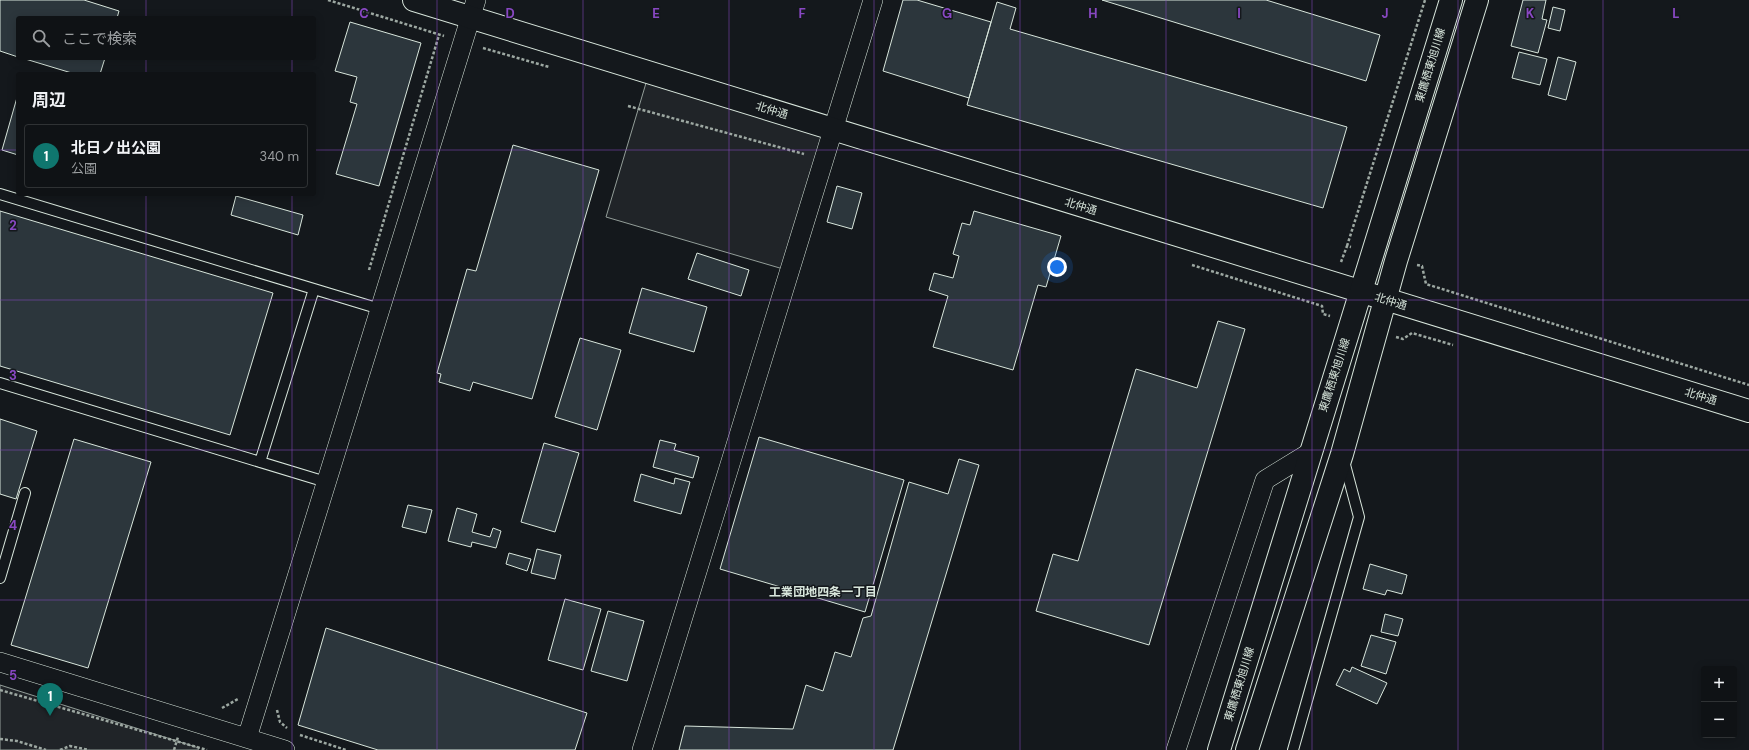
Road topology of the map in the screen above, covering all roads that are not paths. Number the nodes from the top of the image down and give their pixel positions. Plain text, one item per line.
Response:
1 (414, 0) edge
2 (873, 0) edge
3 (1451, 0) edge
4 (1477, 0) edge
5 (473, 9) edge
6 (834, 129) junction
7 (0, 194) edge
8 (314, 289) junction
9 (1361, 291) junction
10 (1386, 299) junction
11 (380, 309) junction
12 (0, 383) edge
13 (1749, 411) edge
14 (1309, 453) junction
15 (1342, 454) junction
16 (260, 462) junction
17 (326, 482) junction
18 (25, 493) dead end
19 (0, 578) edge
20 (0, 662) edge
21 (247, 738) junction
22 (285, 750) edge
23 (642, 750) edge
24 (1176, 750) edge
25 (1219, 750) edge
26 (1247, 750) edge
27 (1293, 750) edge

1 - 5 main road, 北仲通
2 - 6 street
3 - 9 main road, 東鷹栖東旭川線
4 - 10 main road
5 - 6 main road, 北仲通
5 - 11 street
6 - 9 main road, 北仲通
6 - 23 street
7 - 8 lane
8 - 11 lane
8 - 16 lane
9 - 10 main road, 北仲通
9 - 14 main road, 東鷹栖東旭川線
10 - 13 main road, 北仲通
10 - 15 main road
11 - 17 street
12 - 16 lane
14 - 24 street
14 - 25 main road, 東鷹栖東旭川線
15 - 26 main road
15 - 27 lane
16 - 17 lane
17 - 21 street
18 - 19 lane
20 - 21 street
21 - 22 street

